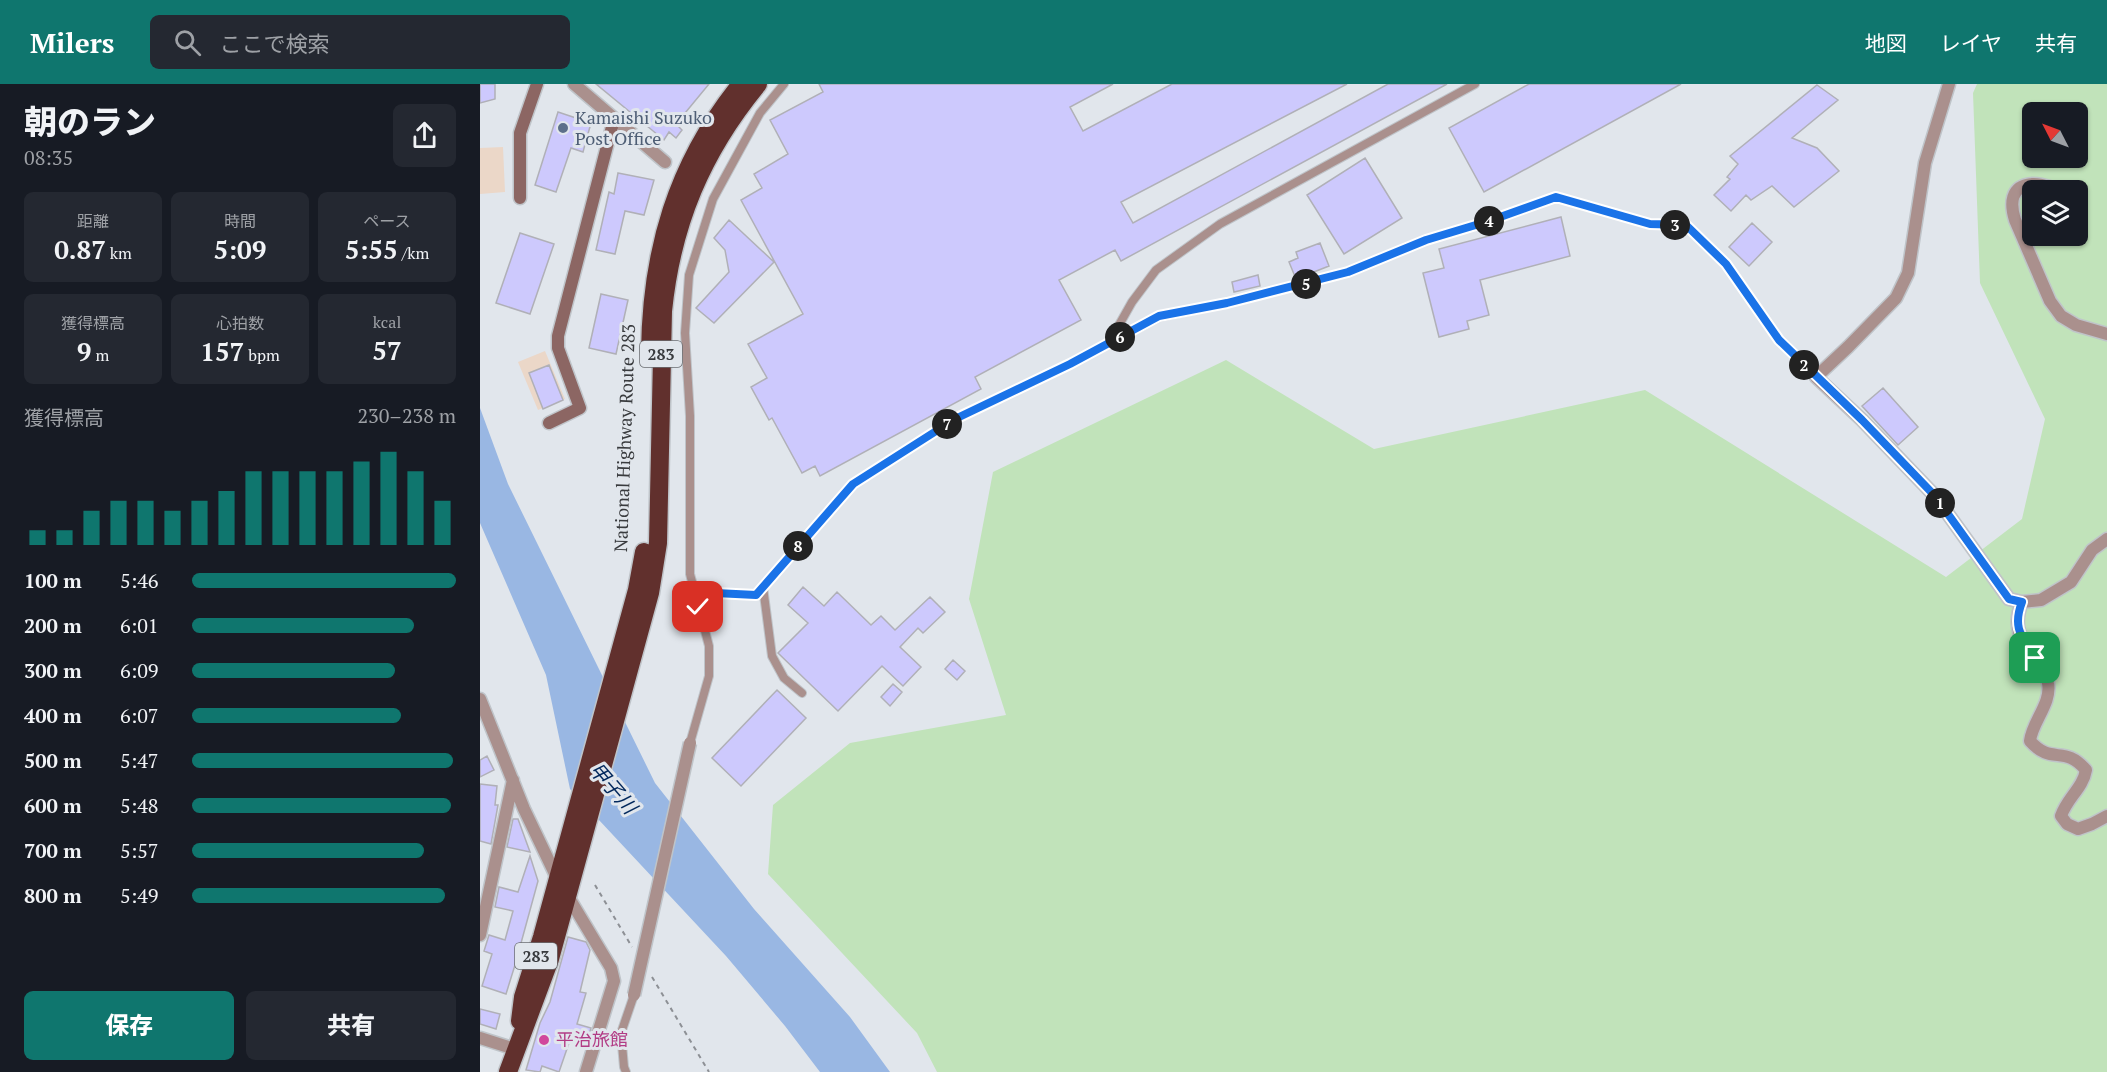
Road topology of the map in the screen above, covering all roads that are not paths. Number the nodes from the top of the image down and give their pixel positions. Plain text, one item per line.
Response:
1 (537, 84) edge
2 (574, 84) edge
3 (741, 84) edge
4 (758, 84) edge
5 (784, 84) edge
6 (1475, 84) edge
7 (1949, 84) edge
8 (614, 119) junction
9 (665, 162) dead end
10 (2022, 187) edge
11 (520, 198) dead end
12 (2022, 236) edge
13 (2026, 246) edge
14 (2107, 334) edge
15 (1110, 343) junction
16 (1816, 377) junction
17 (549, 423) dead end
18 (2107, 539) edge
19 (763, 587) junction
20 (695, 592) junction
21 (2022, 602) junction
22 (630, 640) junction
23 (802, 693) dead end
24 (480, 699) edge
25 (484, 719) edge
26 (690, 743) joint
27 (513, 780) junction
28 (2107, 816) edge
29 (564, 879) junction
30 (480, 934) edge
31 (634, 995) joint
32 (480, 1038) edge
33 (515, 1049) junction
34 (508, 1072) edge
35 (586, 1072) edge
36 (626, 1072) edge

1 - 11 street
2 - 8 street
3 - 22 highway, National Highway Route 283 / 283
4 - 22 highway, National Highway Route 283 / 283
5 - 20 lane
6 - 15 lane
7 - 16 street
8 - 9 street
8 - 17 street
10 - 12 street
13 - 14 street
15 - 16 lane
15 - 19 lane
16 - 21 street
18 - 21 street
19 - 20 lane
19 - 23 lane
20 - 26 lane
21 - 28 street
22 - 29 highway, National Highway Route 283 / 283
24 - 25 street
25 - 27 street
26 - 31 street, bridge
27 - 29 street
27 - 30 street
29 - 33 highway, National Highway Route 283 / 283
29 - 35 street
31 - 36 lane
32 - 33 street
33 - 34 highway, National Highway Route 283 / 283

